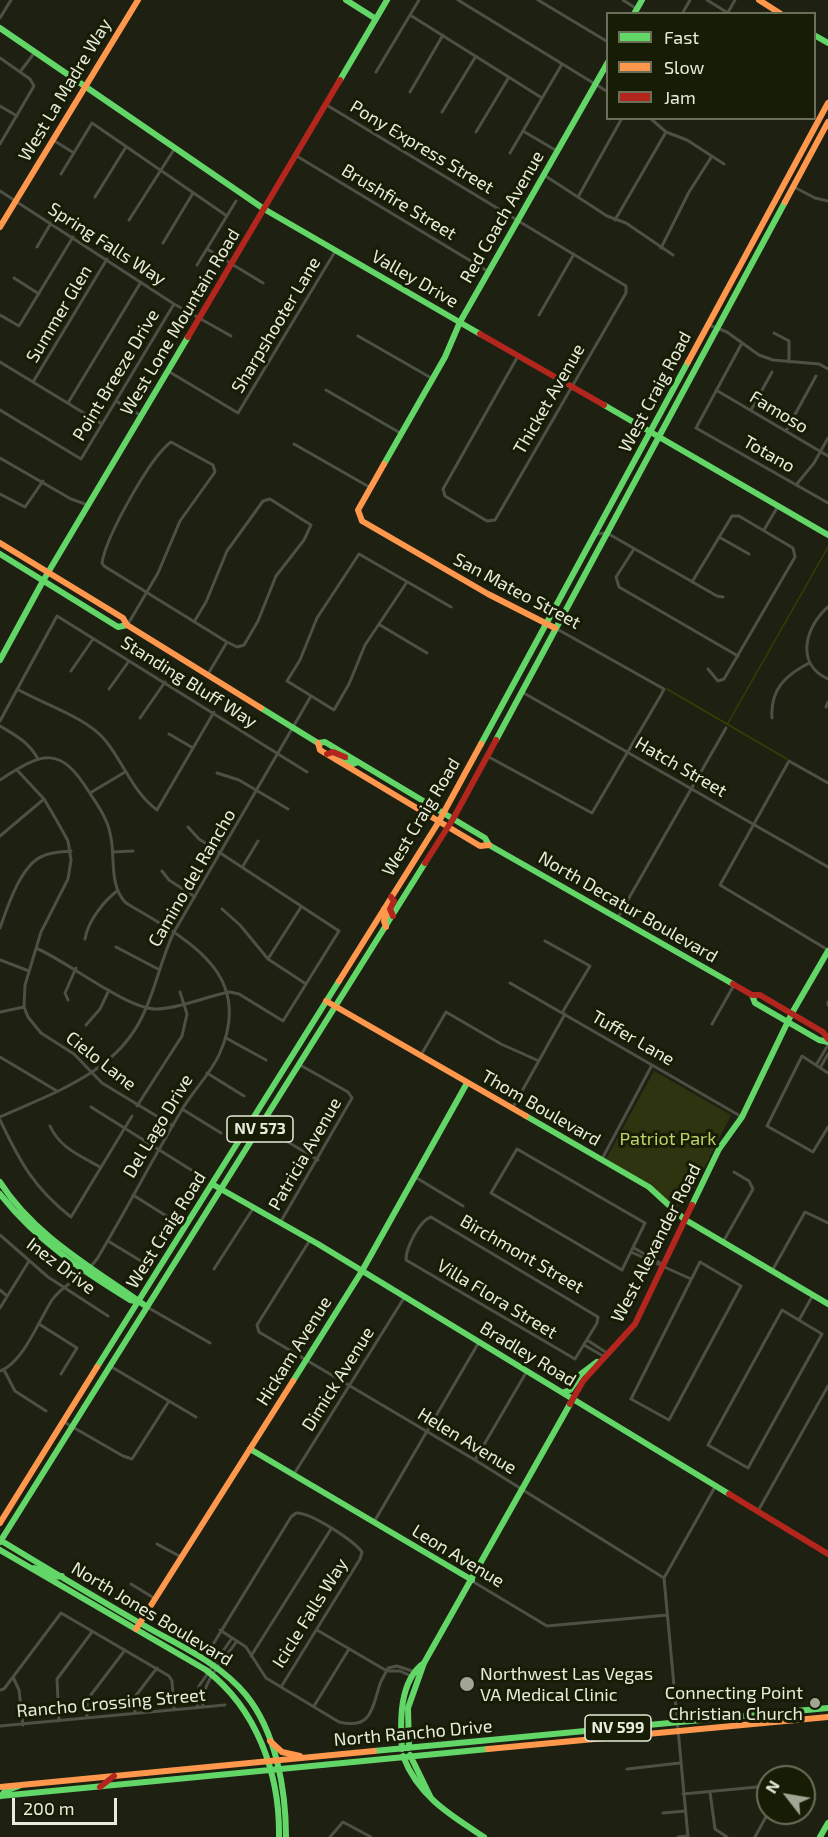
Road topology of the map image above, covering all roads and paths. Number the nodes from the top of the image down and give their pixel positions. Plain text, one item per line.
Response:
1 (11, 0) edge
2 (138, 0) edge
3 (346, 0) edge
4 (387, 0) edge
5 (419, 0) edge
6 (458, 0) edge
7 (538, 0) edge
8 (623, 0) edge
9 (642, 0) edge
10 (707, 0) edge
11 (759, 0) edge
12 (636, 11) edge
13 (726, 12) edge
14 (778, 12) edge
15 (410, 15) junction
16 (0, 18) edge
17 (376, 19) junction
18 (0, 28) edge
19 (443, 35) junction
20 (606, 41) edge
21 (35, 52) junction
22 (476, 56) junction
23 (0, 58) edge
24 (562, 64) junction
25 (606, 65) edge
26 (21, 72) junction
27 (376, 72) dead end
28 (509, 77) junction
29 (595, 84) junction
30 (85, 86) junction
31 (606, 91) edge
32 (410, 92) dead end
33 (542, 98) junction
34 (828, 103) edge
35 (325, 104) junction
36 (0, 106) edge
37 (442, 112) dead end
38 (17, 116) junction
39 (621, 120) edge
40 (652, 120) edge
41 (828, 122) edge
42 (523, 131) junction
43 (476, 132) dead end
44 (666, 132) junction
45 (52, 140) junction
46 (0, 144) edge
47 (126, 147) junction
48 (175, 148) junction
49 (557, 151) junction
50 (74, 153) junction
51 (510, 153) dead end
52 (801, 153) junction
53 (295, 155) junction
54 (712, 156) junction
55 (809, 157) junction
56 (724, 164) dead end
57 (159, 171) junction
58 (61, 174) dead end
59 (544, 175) junction
60 (793, 187) junction
61 (0, 191) edge
62 (193, 193) junction
63 (95, 197) dead end
64 (578, 197) junction
65 (15, 201) junction
66 (236, 201) dead end
67 (828, 201) edge
68 (264, 209) junction
69 (227, 216) junction
70 (129, 220) dead end
71 (518, 220) junction
72 (615, 220) junction
73 (51, 223) junction
74 (0, 227) edge
75 (73, 237) junction
76 (163, 243) dead end
77 (751, 246) junction
78 (37, 247) dead end
79 (662, 248) junction
80 (207, 249) junction
81 (336, 250) junction
82 (759, 250) junction
83 (574, 254) junction
84 (673, 255) dead end
85 (107, 259) junction
86 (231, 264) junction
87 (197, 266) dead end
88 (489, 272) junction
89 (14, 278) dead end
90 (141, 282) junction
91 (263, 283) dead end
92 (627, 289) joint
93 (39, 294) junction
94 (174, 304) junction
95 (0, 315) edge
96 (539, 315) dead end
97 (200, 318) junction
98 (460, 322) junction
99 (708, 324) junction
100 (716, 328) junction
101 (774, 333) dead end
102 (231, 336) dead end
103 (358, 336) dead end
104 (742, 343) junction
105 (519, 356) junction
106 (0, 362) edge
107 (789, 362) junction
108 (828, 369) edge
109 (168, 371) junction
110 (772, 372) dead end
111 (816, 376) dead end
112 (433, 379) junction
113 (33, 382) junction
114 (571, 386) junction
115 (326, 390) dead end
116 (716, 390) junction
117 (116, 401) junction
118 (68, 403) junction
119 (0, 410) edge
120 (751, 411) junction
121 (141, 416) junction
122 (102, 424) junction
123 (786, 431) junction
124 (650, 432) junction
125 (402, 434) junction
126 (658, 436) junction
127 (828, 438) edge
128 (294, 444) dead end
129 (821, 452) junction
130 (828, 456) edge
131 (0, 458) edge
132 (43, 481) junction
133 (796, 485) junction
134 (371, 488) junction
135 (0, 494) edge
136 (828, 503) edge
137 (89, 506) junction
138 (778, 506) junction
139 (358, 516) joint
140 (764, 530) junction
141 (607, 533) junction
142 (595, 534) junction
143 (828, 535) edge
144 (719, 537) junction
145 (0, 543) edge
146 (634, 549) junction
147 (0, 554) edge
148 (749, 554) dead end
149 (49, 573) junction
150 (44, 581) junction
151 (407, 582) junction
152 (692, 582) junction
153 (147, 592) junction
154 (723, 597) dead end
155 (451, 607) dead end
156 (828, 607) edge
157 (194, 622) junction
158 (547, 623) junction
159 (127, 625) junction
160 (380, 625) junction
161 (555, 628) junction
162 (93, 639) junction
163 (227, 642) junction
164 (427, 653) dead end
165 (738, 656) junction
166 (0, 660) edge
167 (129, 661) junction
168 (809, 663) junction
169 (708, 669) dead end
170 (71, 671) dead end
171 (207, 675) junction
172 (828, 679) edge
173 (165, 682) junction
174 (17, 689) junction
175 (109, 689) dead end
176 (521, 691) junction
177 (311, 696) junction
178 (828, 702) edge
179 (826, 707) dead end
180 (214, 712) junction
181 (140, 718) dead end
182 (772, 718) dead end
183 (0, 721) edge
184 (492, 725) junction
185 (0, 726) edge
186 (293, 727) junction
187 (726, 728) dead end
188 (501, 730) junction
189 (169, 734) dead end
190 (318, 743) junction
191 (193, 748) junction
192 (278, 752) junction
193 (629, 752) junction
194 (327, 754) junction
195 (348, 756) junction
196 (487, 756) junction
197 (38, 759) junction
198 (336, 760) junction
199 (358, 762) junction
200 (17, 770) junction
201 (125, 772) junction
202 (307, 772) dead end
203 (217, 773) dead end
204 (0, 779) edge
205 (828, 783) edge
206 (691, 788) junction
207 (258, 791) junction
208 (90, 793) junction
209 (44, 799) junction
210 (288, 809) dead end
211 (443, 814) junction
212 (453, 819) junction
213 (438, 823) junction
214 (754, 823) junction
215 (188, 827) dead end
216 (447, 828) junction
217 (0, 836) edge
218 (258, 841) dead end
219 (489, 845) junction
220 (71, 851) junction
221 (133, 851) dead end
222 (113, 852) junction
223 (221, 853) junction
224 (243, 866) junction
225 (828, 867) edge
226 (162, 871) dead end
227 (117, 891) junction
228 (195, 897) junction
229 (391, 897) junction
230 (301, 907) junction
231 (222, 909) dead end
232 (384, 909) junction
233 (393, 916) junction
234 (616, 918) junction
235 (386, 927) junction
236 (0, 928) edge
237 (174, 932) junction
238 (85, 939) dead end
239 (544, 941) dead end
240 (116, 947) dead end
241 (36, 948) junction
242 (827, 954) edge
243 (268, 959) junction
244 (0, 960) edge
245 (76, 968) junction
246 (158, 969) junction
247 (29, 971) junction
248 (510, 983) dead end
249 (306, 984) junction
250 (734, 985) junction
251 (109, 990) junction
252 (180, 992) dead end
253 (226, 993) junction
254 (752, 995) junction
255 (68, 1000) dead end
256 (326, 1000) junction
257 (186, 1003) junction
258 (24, 1007) junction
259 (336, 1007) junction
260 (146, 1008) junction
261 (0, 1012) edge
262 (792, 1013) junction
263 (563, 1014) junction
264 (788, 1022) junction
265 (712, 1024) dead end
266 (86, 1025) dead end
267 (225, 1038) junction
268 (828, 1042) edge
269 (828, 1054) edge
270 (421, 1056) junction
271 (0, 1057) edge
272 (266, 1060) dead end
273 (539, 1061) junction
274 (300, 1065) junction
275 (652, 1065) junction
276 (818, 1067) junction
277 (93, 1073) junction
278 (207, 1073) junction
279 (828, 1073) edge
280 (467, 1083) junction
281 (57, 1091) junction
282 (244, 1096) dead end
283 (137, 1106) junction
284 (91, 1107) dead end
285 (182, 1109) junction
286 (512, 1109) junction
287 (132, 1116) dead end
288 (742, 1117) junction
289 (0, 1119) edge
290 (50, 1126) dead end
291 (173, 1126) junction
292 (828, 1126) edge
293 (123, 1127) junction
294 (221, 1133) dead end
295 (283, 1139) dead end
296 (159, 1151) junction
297 (318, 1160) junction
298 (601, 1161) junction
299 (100, 1167) junction
300 (734, 1172) dead end
301 (196, 1173) dead end
302 (415, 1177) junction
303 (0, 1182) edge
304 (212, 1184) junction
305 (222, 1190) junction
306 (1, 1192) edge
307 (133, 1195) junction
308 (463, 1206) dead end
309 (254, 1207) junction
310 (168, 1217) dead end
311 (431, 1217) joint
312 (684, 1219) junction
313 (280, 1223) junction
314 (828, 1223) edge
315 (0, 1235) edge
316 (310, 1240) junction
317 (108, 1241) junction
318 (723, 1242) junction
319 (632, 1250) junction
320 (141, 1261) dead end
321 (29, 1262) junction
322 (663, 1265) junction
323 (214, 1269) dead end
324 (88, 1270) junction
325 (772, 1270) junction
326 (362, 1271) junction
327 (692, 1279) junction
328 (65, 1289) junction
329 (0, 1290) edge
330 (813, 1295) junction
331 (8, 1296) junction
332 (404, 1298) junction
333 (139, 1302) junction
334 (828, 1304) edge
335 (147, 1307) junction
336 (0, 1308) edge
337 (108, 1316) dead end
338 (799, 1320) junction
339 (39, 1324) junction
340 (587, 1340) junction
341 (479, 1342) junction
342 (210, 1343) dead end
343 (584, 1345) junction
344 (603, 1357) junction
345 (305, 1360) junction
346 (110, 1366) junction
347 (2, 1371) edge
348 (526, 1371) junction
349 (61, 1374) dead end
350 (349, 1386) junction
351 (828, 1386) edge
352 (562, 1392) junction
353 (574, 1399) junction
354 (169, 1401) junction
355 (46, 1412) dead end
356 (196, 1417) dead end
357 (64, 1422) junction
358 (72, 1427) junction
359 (426, 1432) junction
360 (48, 1447) junction
361 (250, 1449) junction
362 (57, 1452) junction
363 (475, 1460) junction
364 (294, 1474) junction
365 (716, 1485) junction
366 (521, 1490) junction
367 (758, 1511) junction
368 (374, 1522) junction
369 (0, 1523) edge
370 (331, 1528) junction
371 (0, 1541) edge
372 (157, 1544) dead end
373 (0, 1550) edge
374 (828, 1554) edge
375 (180, 1557) junction
376 (28, 1566) junction
377 (62, 1576) junction
378 (664, 1578) junction
379 (472, 1580) junction
380 (131, 1584) dead end
381 (70, 1590) junction
382 (154, 1598) junction
383 (667, 1615) junction
384 (138, 1626) junction
385 (220, 1630) junction
386 (317, 1630) junction
387 (93, 1632) junction
388 (232, 1638) junction
389 (237, 1641) junction
390 (212, 1646) dead end
391 (349, 1649) junction
392 (124, 1650) junction
393 (251, 1656) junction
394 (424, 1663) junction
395 (157, 1668) junction
396 (213, 1671) junction
397 (387, 1671) junction
398 (413, 1674) junction
399 (13, 1677) junction
400 (280, 1687) junction
401 (0, 1690) edge
402 (225, 1705) dead end
403 (203, 1707) junction
404 (314, 1707) junction
405 (198, 1708) junction
406 (828, 1708) edge
407 (174, 1709) junction
408 (791, 1712) junction
409 (135, 1713) junction
410 (778, 1713) junction
411 (828, 1717) edge
412 (87, 1718) junction
413 (59, 1721) junction
414 (789, 1721) junction
415 (676, 1722) junction
416 (757, 1724) junction
417 (23, 1725) junction
418 (0, 1726) edge
419 (677, 1731) junction
420 (270, 1741) junction
421 (405, 1749) junction
422 (311, 1757) junction
423 (407, 1757) junction
424 (271, 1761) junction
425 (680, 1763) junction
426 (627, 1768) dead end
427 (273, 1770) junction
428 (132, 1775) junction
429 (114, 1776) junction
430 (20, 1785) junction
431 (118, 1785) junction
432 (0, 1787) edge
433 (100, 1787) junction
434 (756, 1787) edge
435 (710, 1792) junction
436 (683, 1794) junction
437 (1, 1796) edge
438 (685, 1811) junction
439 (663, 1813) dead end
440 (279, 1815) junction
441 (827, 1827) edge
442 (279, 1837) edge
443 (285, 1837) edge
444 (330, 1837) edge
445 (371, 1837) edge
446 (484, 1837) edge
447 (678, 1837) edge
448 (688, 1837) edge
449 (727, 1837) edge
450 (820, 1837) edge

1 - 16 street
2 - 30 main road, West La Madre Way
3 - 17 main road
4 - 17 main road, West Lone Mountain Road
5 - 15 street
6 - 24 street
7 - 20 street
8 - 12 street
9 - 12 main road
10 - 13 street
11 - 14 main road
15 - 19 street
15 - 27 street
17 - 35 main road, West Lone Mountain Road
18 - 21 main road, Valley Drive
19 - 22 street
19 - 32 street
21 - 26 street
21 - 30 main road, Valley Drive
22 - 28 street
22 - 37 street
23 - 26 street
24 - 29 street
24 - 33 street
25 - 29 main road, Red Coach Avenue
26 - 38 street
28 - 33 street
28 - 43 street
29 - 31 street
29 - 49 main road, Red Coach Avenue
30 - 45 main road, West La Madre Way
30 - 48 main road, Valley Drive
33 - 42 street
34 - 52 main road, West Craig Road
35 - 53 main road, West Lone Mountain Road
35 - 71 street, Pony Express Street
36 - 38 street
38 - 46 street
39 - 64 street
40 - 44 street
41 - 55 main road, West Craig Road
42 - 49 street
42 - 51 street
44 - 54 street
44 - 72 street
45 - 50 street
45 - 65 main road, West La Madre Way
47 - 50 street
47 - 57 street
47 - 63 street
48 - 57 street
48 - 68 main road, Valley Drive
49 - 59 main road, Red Coach Avenue
50 - 58 street
52 - 55 main road
52 - 77 main road, West Craig Road
53 - 68 main road, West Lone Mountain Road
53 - 88 street, Brushfire Street
54 - 56 street
54 - 79 street
55 - 60 main road, West Craig Road
57 - 62 street
57 - 70 street
59 - 64 street
59 - 71 main road, Red Coach Avenue
60 - 67 street
60 - 82 main road, West Craig Road
61 - 65 street, Spring Falls Way
62 - 69 street
62 - 76 street
64 - 72 street
65 - 73 street, Spring Falls Way
65 - 74 main road, West La Madre Way
66 - 69 street
68 - 81 main road, Valley Drive
68 - 86 main road, West Lone Mountain Road
69 - 80 street
71 - 83 street, Pony Express Street
71 - 88 main road, Red Coach Avenue
72 - 79 street
73 - 75 street, Spring Falls Way
73 - 78 street
75 - 85 street, Spring Falls Way
75 - 93 street
77 - 82 main road
77 - 99 main road, West Craig Road
79 - 84 street
80 - 86 street
80 - 87 street
81 - 98 main road, Valley Drive
81 - 109 street, Sharpshooter Lane
82 - 100 main road, West Craig Road
83 - 92 street, Pony Express Street
83 - 96 street
85 - 90 street, Spring Falls Way
85 - 113 street, Summer Glen
86 - 91 street
86 - 97 main road, West Lone Mountain Road
88 - 98 main road, Red Coach Avenue
89 - 93 street
90 - 94 street, Spring Falls Way
90 - 118 street
92 - 114 street, Thicket Avenue
93 - 95 street
94 - 97 street, Spring Falls Way
94 - 117 street, Point Breeze Drive
97 - 102 street, Spring Falls Way
97 - 109 main road, West Lone Mountain Road
98 - 105 main road, Valley Drive
98 - 112 main road, Red Coach Avenue
99 - 100 street
99 - 124 main road, West Craig Road
100 - 104 street
100 - 126 main road, West Craig Road
101 - 107 street
103 - 112 street
104 - 107 street
104 - 116 street
105 - 114 main road, Valley Drive
105 - 114 street, Thicket Avenue
106 - 113 street
107 - 108 street
109 - 121 main road, West Lone Mountain Road
110 - 120 street
111 - 123 street
112 - 125 main road, Red Coach Avenue
113 - 118 street
114 - 124 main road, Valley Drive
115 - 125 street
116 - 120 street, Famoso
116 - 133 street, Totano
117 - 121 street
117 - 122 street, Point Breeze Drive
118 - 122 street
119 - 122 street, Point Breeze Drive
120 - 123 street, Famoso
121 - 137 main road, West Lone Mountain Road
123 - 129 street, Famoso
124 - 126 main road, Valley Drive
124 - 142 main road, West Craig Road
125 - 134 main road, Red Coach Avenue
126 - 138 main road, Valley Drive
126 - 141 main road, West Craig Road
127 - 129 street
128 - 134 street
129 - 130 street, Famoso
129 - 133 street
131 - 132 street
132 - 135 street
132 - 137 street
133 - 136 street, Totano
134 - 139 main road, Red Coach Avenue
137 - 149 main road, West Lone Mountain Road
138 - 140 street
138 - 143 main road, Valley Drive
139 - 158 main road, San Mateo Street
140 - 144 street
140 - 165 street
141 - 142 street
141 - 146 street
141 - 161 main road, West Craig Road
142 - 158 main road, West Craig Road
144 - 148 street
144 - 152 street
145 - 149 main road, North Decatur Boulevard
146 - 152 street
146 - 165 street
147 - 150 main road, North Decatur Boulevard
149 - 150 main road, West Lone Mountain Road
149 - 159 main road, North Decatur Boulevard
150 - 159 main road, North Decatur Boulevard
150 - 166 main road, West Lone Mountain Road
151 - 155 street
151 - 160 street
151 - 177 street
152 - 154 street
153 - 153 street
153 - 157 street
153 - 159 street
156 - 168 street
157 - 163 street
157 - 163 street
158 - 161 main road, San Mateo Street
158 - 184 main road, West Craig Road
159 - 171 main road, North Decatur Boulevard
160 - 164 street
160 - 177 street
161 - 176 main road, West Craig Road
161 - 193 street, San Mateo Street
162 - 167 street, Standing Bluff Way
162 - 170 street
162 - 174 street, Standing Bluff Way
163 - 171 street
165 - 169 street
167 - 173 street, Standing Bluff Way
167 - 175 street
168 - 172 street
168 - 182 street
171 - 186 main road, North Decatur Boulevard
173 - 180 street, Standing Bluff Way
173 - 181 street
174 - 183 street
174 - 201 street
176 - 188 main road, West Craig Road
176 - 193 street, Hatch Street
177 - 186 street, Camino del Rancho
178 - 179 street
180 - 191 street
180 - 192 street, Standing Bluff Way
184 - 188 main road
184 - 211 main road, West Craig Road
185 - 197 street
186 - 190 main road, North Decatur Boulevard
186 - 192 street, Camino del Rancho
187 - 206 street
188 - 196 main road, West Craig Road
189 - 191 street
190 - 194 main road, North Decatur Boulevard
190 - 195 main road, North Decatur Boulevard
191 - 201 street
192 - 202 street, Standing Bluff Way
192 - 207 street, Camino del Rancho
193 - 196 street
193 - 206 street, Hatch Street
194 - 195 main road
194 - 198 main road, North Decatur Boulevard
195 - 199 main road, North Decatur Boulevard
196 - 212 main road, West Craig Road
197 - 200 street
197 - 208 street
198 - 199 main road
198 - 213 main road, North Decatur Boulevard
199 - 211 main road, North Decatur Boulevard
200 - 204 street
200 - 209 street
201 - 208 street
203 - 207 street
205 - 214 street
206 - 214 street, Hatch Street
206 - 234 street
207 - 210 street
207 - 223 street, Camino del Rancho
208 - 222 street
209 - 217 street
209 - 220 street
211 - 212 main road, North Decatur Boulevard
211 - 213 main road, West Craig Road / NV 573
212 - 216 main road, West Craig Road / NV 573
212 - 219 main road, North Decatur Boulevard
213 - 216 main road, North Decatur Boulevard
213 - 229 main road, West Craig Road / NV 573
214 - 225 street, Hatch Street
214 - 242 street
215 - 223 street
216 - 219 main road, North Decatur Boulevard
216 - 233 main road, West Craig Road / NV 573
218 - 224 street
219 - 234 main road, North Decatur Boulevard
220 - 236 street
220 - 241 street
221 - 222 street
222 - 227 street
223 - 224 street
223 - 228 street, Camino del Rancho
224 - 230 street
226 - 228 street
227 - 237 street
227 - 238 street
228 - 237 street, Camino del Rancho
229 - 232 main road, West Craig Road / NV 573
229 - 233 main road
230 - 243 street
230 - 249 street
231 - 243 street
232 - 235 main road
232 - 256 main road, West Craig Road / NV 573
233 - 235 main road, West Craig Road / NV 573
234 - 250 main road, North Decatur Boulevard
235 - 259 main road, West Craig Road / NV 573
237 - 246 street, Camino del Rancho
237 - 253 street
239 - 263 street
240 - 246 street
241 - 245 street
241 - 247 street
242 - 262 main road, West Alexander Road
243 - 249 street
244 - 247 street
245 - 251 street
245 - 255 street
246 - 260 street, Camino del Rancho
247 - 258 street
248 - 263 street, Tuffer Lane
249 - 253 street
250 - 254 main road, North Decatur Boulevard
250 - 265 street
251 - 260 street
251 - 266 street
252 - 257 street
253 - 257 street
253 - 267 street, Del Lago Drive
254 - 262 main road, North Decatur Boulevard
254 - 264 main road, North Decatur Boulevard
256 - 259 main road, Thom Boulevard
256 - 304 main road, West Craig Road / NV 573
257 - 260 street
257 - 283 street
258 - 261 street
258 - 277 street, Cielo Lane
259 - 270 main road, Thom Boulevard
259 - 274 main road, West Craig Road / NV 573
260 - 277 street, Camino del Rancho
262 - 264 main road, West Alexander Road
262 - 268 main road, North Decatur Boulevard
263 - 273 street
263 - 275 street, Tuffer Lane
264 - 268 main road, North Decatur Boulevard
264 - 288 main road, West Alexander Road
267 - 272 street
267 - 278 street, Del Lago Drive
268 - 276 street
269 - 276 street
270 - 273 street
270 - 280 main road, Thom Boulevard
271 - 281 street
273 - 286 street
274 - 297 street, Patricia Avenue
274 - 305 main road, West Craig Road / NV 573
275 - 288 street, Tuffer Lane
275 - 298 street
276 - 279 street
276 - 292 street
277 - 281 street, Camino del Rancho
277 - 283 street, Cielo Lane
278 - 282 street
278 - 285 street, Del Lago Drive
280 - 286 main road, Thom Boulevard
280 - 302 main road, Hickam Avenue
281 - 289 street, Camino del Rancho
283 - 291 street, Cielo Lane
284 - 293 street
285 - 291 street, Del Lago Drive
285 - 294 street
286 - 298 main road, Thom Boulevard
287 - 293 street
288 - 312 main road, West Alexander Road
289 - 299 street
290 - 299 street
291 - 296 street, Del Lago Drive
293 - 296 street
293 - 299 street
295 - 297 street
296 - 301 street
296 - 307 street, Del Lago Drive
297 - 313 street, Patricia Avenue
298 - 312 main road, Thom Boulevard
300 - 318 street
302 - 308 street
302 - 326 main road, Hickam Avenue
303 - 306 main road
304 - 305 main road, Bradley Road
304 - 333 main road, West Craig Road / NV 573
305 - 309 main road, Bradley Road
305 - 335 main road, West Craig Road / NV 573
306 - 324 main road
307 - 310 street
307 - 317 street, Del Lago Drive
309 - 313 main road, Bradley Road
309 - 323 street
311 - 340 street, Birchmont Street
311 - 343 street, Villa Flora Street
312 - 318 main road, Thom Boulevard
312 - 322 main road, West Alexander Road
313 - 316 main road, Bradley Road
314 - 325 street
315 - 321 street, Inez Drive
316 - 326 main road, Bradley Road
316 - 345 street, Helen Avenue
317 - 320 street
317 - 324 street, Del Lago Drive
318 - 325 main road, Thom Boulevard
319 - 319 street
319 - 322 street
321 - 328 street, Inez Drive
321 - 331 street
322 - 327 street
322 - 344 main road, West Alexander Road
324 - 328 street, Del Lago Drive
324 - 333 main road
325 - 330 main road, Thom Boulevard
326 - 332 main road, Bradley Road
326 - 345 main road, Hickam Avenue
327 - 327 street
328 - 337 street, Inez Drive
328 - 339 street, Del Lago Drive
329 - 331 street
330 - 334 main road, Thom Boulevard
330 - 338 street
331 - 336 street
332 - 341 main road, Bradley Road
332 - 350 street, Dimick Avenue
333 - 335 main road
333 - 357 main road, West Craig Road / NV 573
335 - 342 street
335 - 346 main road, West Craig Road / NV 573
338 - 338 street
339 - 347 street, Del Lago Drive
339 - 349 street
340 - 343 street
340 - 344 street
341 - 348 main road, Bradley Road
341 - 359 street
343 - 344 street
344 - 352 main road
344 - 353 main road, West Alexander Road
345 - 350 street, Helen Avenue
345 - 361 main road, Hickam Avenue
346 - 354 street
346 - 358 main road, West Craig Road / NV 573
347 - 355 street
348 - 352 main road, Bradley Road
348 - 363 street
350 - 359 street, Helen Avenue
350 - 364 street, Dimick Avenue
351 - 367 street
352 - 353 main road, Bradley Road
353 - 365 main road, Bradley Road
353 - 366 main road, West Alexander Road
354 - 356 street
354 - 358 street
357 - 358 street
357 - 360 main road, West Craig Road / NV 573
358 - 362 main road, West Craig Road / NV 573
359 - 363 street, Helen Avenue
359 - 368 street
360 - 362 main road
360 - 369 main road, West Craig Road / NV 573
361 - 364 main road, Leon Avenue
361 - 375 main road, Hickam Avenue
362 - 371 main road, West Craig Road / NV 573
363 - 366 street, Helen Avenue
364 - 368 main road, Leon Avenue
365 - 367 main road, Bradley Road
365 - 378 street
366 - 378 street, Helen Avenue
366 - 379 main road, West Alexander Road
367 - 374 main road, Bradley Road
368 - 379 main road, Leon Avenue
370 - 385 street
370 - 386 street, Icicle Falls Way
370 - 393 street
371 - 377 main road, North Jones Boulevard
372 - 375 street
373 - 376 main road, North Jones Boulevard
375 - 382 main road, Hickam Avenue
376 - 377 main road
376 - 381 main road, North Jones Boulevard
377 - 381 main road
377 - 384 main road, North Jones Boulevard
378 - 383 street
379 - 383 street, Leon Avenue
379 - 394 main road, West Alexander Road
380 - 382 street
381 - 384 main road, North Jones Boulevard
382 - 384 main road, Hickam Avenue
383 - 415 street
384 - 396 main road, North Jones Boulevard
385 - 388 street
385 - 390 street
386 - 391 street
386 - 400 street, Icicle Falls Way
387 - 392 street
387 - 399 street
387 - 413 street
388 - 389 street
388 - 396 street
389 - 393 street
389 - 396 street
391 - 397 street
391 - 404 street
392 - 395 street
392 - 412 street
393 - 400 street
394 - 398 main road, West Alexander Road
394 - 421 main road, West Alexander Road
395 - 407 street
395 - 409 street
396 - 403 street
396 - 405 street
396 - 420 main road, North Jones Boulevard
396 - 424 main road, North Jones Boulevard
397 - 398 street
397 - 404 street
398 - 421 main road, West Alexander Road
399 - 401 street
399 - 417 street
400 - 404 street
402 - 403 street, Rancho Crossing Street
403 - 405 street, Rancho Crossing Street
405 - 407 street, Rancho Crossing Street
406 - 408 main road, North Rancho Drive / NV 599
407 - 409 street, Rancho Crossing Street
408 - 410 main road, North Rancho Drive / NV 599
408 - 414 main road
409 - 412 street, Rancho Crossing Street
410 - 415 main road, North Rancho Drive / NV 599
410 - 416 main road
411 - 414 main road, North Rancho Drive / NV 599
412 - 413 street, Rancho Crossing Street
413 - 417 street, Rancho Crossing Street
414 - 416 main road, North Rancho Drive / NV 599
415 - 419 street
415 - 421 main road, North Rancho Drive / NV 599
416 - 419 main road, North Rancho Drive / NV 599
417 - 418 street, Rancho Crossing Street
419 - 423 main road, North Rancho Drive / NV 599
419 - 425 street
420 - 422 main road
420 - 424 main road, North Jones Boulevard
421 - 422 main road, North Rancho Drive / NV 599
421 - 423 main road
422 - 424 main road, North Rancho Drive / NV 599
423 - 427 main road, North Rancho Drive / NV 599
423 - 446 main road
424 - 427 main road, North Jones Boulevard
424 - 428 main road, North Rancho Drive / NV 599
425 - 426 street
425 - 436 street
427 - 431 main road, North Rancho Drive / NV 599
427 - 440 main road
427 - 443 main road
428 - 429 main road, North Rancho Drive / NV 599
428 - 431 main road
429 - 430 main road, North Rancho Drive / NV 599
429 - 433 main road
430 - 432 main road, North Rancho Drive / NV 599
430 - 437 main road
431 - 433 main road, North Rancho Drive / NV 599
433 - 437 main road, North Rancho Drive / NV 599
434 - 435 street
435 - 436 street
435 - 449 street
436 - 438 street
438 - 439 street
438 - 448 street
440 - 442 main road
440 - 443 main road
441 - 450 main road
444 - 445 street
447 - 448 street

